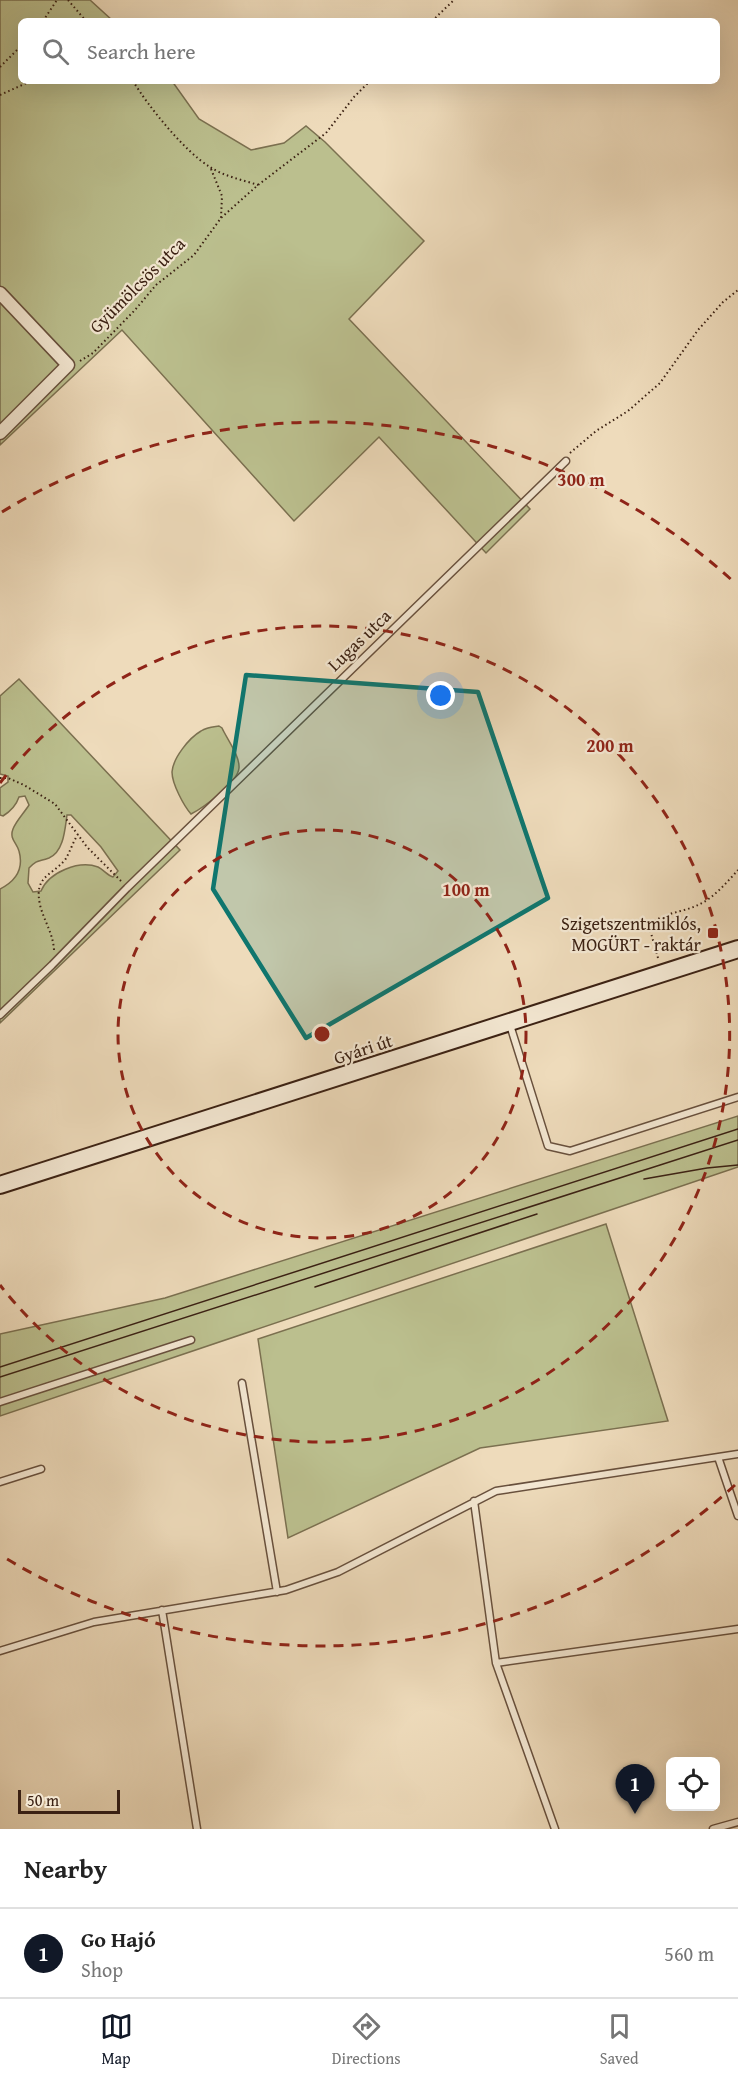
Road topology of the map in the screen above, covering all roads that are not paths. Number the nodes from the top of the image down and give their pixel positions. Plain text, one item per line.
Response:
1 (0, 293) edge
2 (0, 433) edge
3 (566, 461) road end
4 (738, 950) edge
5 (0, 1015) edge
6 (510, 1022) junction
7 (738, 1097) edge
8 (0, 1185) edge
9 (191, 1340) dead end
10 (242, 1383) dead end
11 (0, 1402) edge
12 (738, 1454) edge
13 (718, 1457) junction
14 (41, 1469) dead end
15 (0, 1482) edge
16 (474, 1501) junction
17 (738, 1516) edge
18 (278, 1592) junction
19 (162, 1610) junction
20 (738, 1629) edge
21 (0, 1651) edge
22 (496, 1663) junction
23 (738, 1822) edge
24 (197, 1829) edge
25 (555, 1829) edge
26 (713, 1829) edge

1 - 2 street
3 - 5 lane, Lugas utca
4 - 6 street, Gyári út
6 - 7 lane
6 - 8 street, Gyári út
9 - 11 lane
10 - 18 lane
12 - 13 lane
13 - 16 lane
13 - 17 lane
14 - 15 lane
16 - 18 lane
16 - 22 lane
18 - 19 lane
19 - 21 lane
19 - 24 lane
20 - 22 lane
22 - 25 lane
23 - 26 lane

